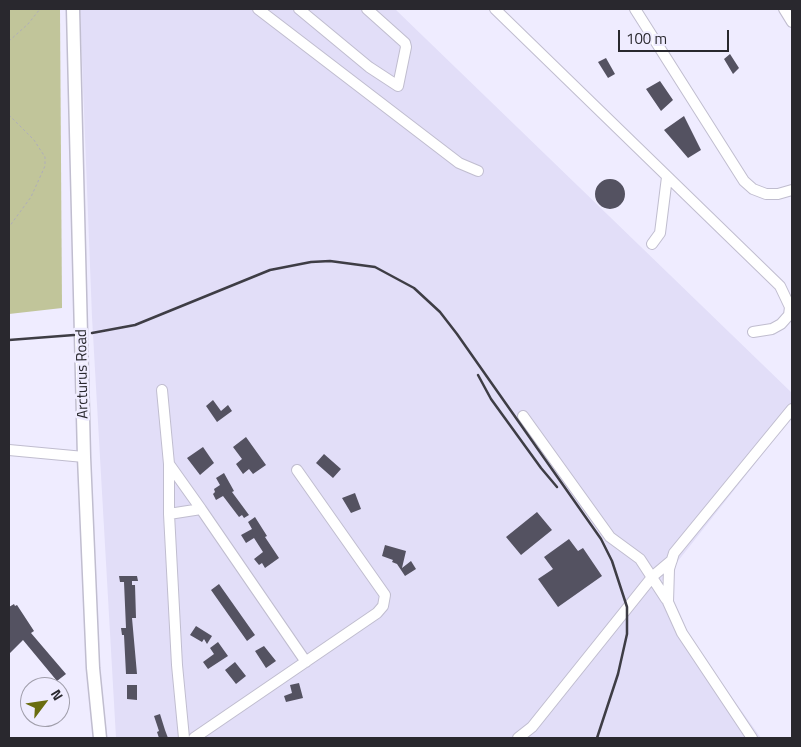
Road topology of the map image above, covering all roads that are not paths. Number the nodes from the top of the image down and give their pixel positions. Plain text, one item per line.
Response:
1 (73, 9) edge
2 (258, 9) edge
3 (299, 9) edge
4 (367, 9) edge
5 (494, 9) edge
6 (634, 9) edge
7 (784, 9) edge
8 (792, 22) edge
9 (478, 171) dead end
10 (667, 177) junction
11 (792, 190) edge
12 (652, 244) dead end
13 (753, 332) dead end
14 (162, 390) dead end
15 (792, 408) edge
16 (523, 416) dead end
17 (9, 450) edge
18 (84, 457) junction
19 (169, 464) junction
20 (297, 470) dead end
21 (201, 509) junction
22 (169, 514) junction
23 (672, 560) junction
24 (652, 576) junction
25 (668, 602) junction
26 (306, 662) junction
27 (100, 738) edge
28 (184, 738) edge
29 (194, 738) edge
30 (518, 738) edge
31 (752, 738) edge

1 - 18 main road, Arcturus Road
2 - 9 street
3 - 4 street
5 - 10 street
6 - 11 street
7 - 8 street
10 - 12 street
10 - 13 street
14 - 19 street
15 - 23 street
16 - 24 street
17 - 18 street
18 - 27 main road, Arcturus Road
19 - 21 street
19 - 22 street
20 - 26 street
21 - 22 street
21 - 26 street
22 - 28 street
23 - 24 street
23 - 25 street
24 - 25 street
24 - 30 street
25 - 31 street
26 - 29 street

